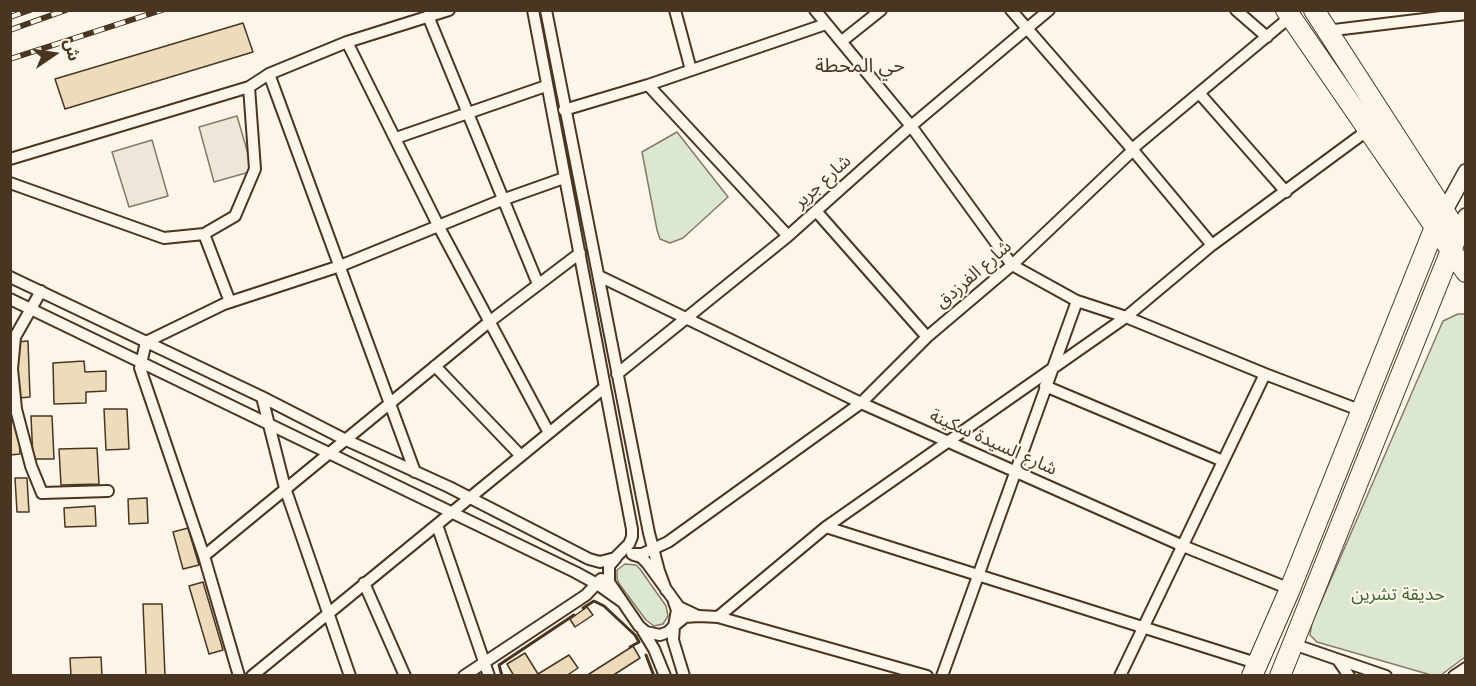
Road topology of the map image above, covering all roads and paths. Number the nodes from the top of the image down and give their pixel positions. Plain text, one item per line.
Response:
1 (448, 10) edge
2 (533, 10) edge
3 (546, 10) edge
4 (675, 10) edge
5 (815, 10) edge
6 (881, 10) edge
7 (1011, 10) edge
8 (1048, 10) edge
9 (1236, 10) edge
10 (1314, 10) edge
11 (1288, 14) edge
12 (1440, 14) edge
13 (1466, 14) edge
14 (428, 16) junction
15 (826, 24) junction
16 (1028, 30) junction
17 (1326, 32) junction
18 (1267, 37) junction
19 (842, 41) junction
20 (347, 42) junction
21 (691, 70) junction
22 (269, 74) junction
23 (648, 85) junction
24 (546, 86) junction
25 (249, 87) junction
26 (1200, 94) junction
27 (564, 110) junction
28 (468, 114) junction
29 (911, 126) junction
30 (1368, 130) junction
31 (396, 138) junction
32 (1131, 150) junction
33 (10, 159) edge
34 (1466, 172) edge
35 (564, 178) junction
36 (10, 183) edge
37 (1286, 192) junction
38 (502, 200) junction
39 (816, 211) junction
40 (1439, 220) junction
41 (439, 227) junction
42 (204, 234) junction
43 (788, 236) junction
44 (1460, 236) edge
45 (1212, 245) junction
46 (580, 253) junction
47 (340, 266) junction
48 (1012, 266) junction
49 (1466, 272) edge
50 (599, 276) junction
51 (10, 277) edge
52 (538, 284) junction
53 (41, 291) junction
54 (10, 299) edge
55 (1077, 301) junction
56 (230, 302) junction
57 (31, 309) junction
58 (1126, 318) junction
59 (686, 319) junction
60 (489, 322) junction
61 (927, 337) junction
62 (146, 342) junction
63 (142, 362) junction
64 (435, 366) junction
65 (1053, 368) junction
66 (617, 374) junction
67 (1266, 374) junction
68 (1045, 386) junction
69 (604, 388) junction
70 (262, 397) junction
71 (390, 403) junction
72 (861, 403) junction
73 (1362, 411) junction
74 (268, 424) junction
75 (549, 433) junction
76 (346, 440) junction
77 (948, 442) junction
78 (331, 452) junction
79 (521, 456) junction
80 (1223, 461) junction
81 (1016, 471) junction
82 (415, 472) junction
83 (285, 488) junction
84 (108, 490) dead end
85 (469, 498) junction
86 (452, 513) junction
87 (437, 525) junction
88 (826, 527) junction
89 (668, 542) junction
90 (1183, 546) junction
91 (653, 550) junction
92 (632, 554) junction
93 (204, 556) junction
94 (612, 562) junction
95 (659, 571) junction
96 (977, 574) junction
97 (364, 583) junction
98 (597, 584) junction
99 (1290, 589) junction
100 (666, 590) junction
101 (586, 595) junction
102 (618, 599) junction
103 (674, 602) junction
104 (329, 612) junction
105 (699, 616) junction
106 (718, 617) junction
107 (639, 626) junction
108 (674, 626) junction
109 (1143, 627) junction
110 (1293, 644) junction
111 (1338, 660) junction
112 (483, 663) junction
113 (1466, 668) edge
114 (1254, 669) edge
115 (239, 675) edge
116 (252, 675) edge
117 (351, 675) edge
118 (405, 675) edge
119 (464, 675) edge
120 (489, 675) edge
121 (665, 675) edge
122 (684, 675) edge
123 (927, 675) edge
124 (942, 675) edge
125 (1120, 675) edge
126 (1280, 675) edge
127 (1349, 675) edge
128 (1386, 675) edge
129 (1454, 675) edge

1 - 14 street
2 - 24 street
3 - 27 street
4 - 21 street
5 - 15 street
6 - 19 street
7 - 16 street
8 - 16 street, شارع جرير
9 - 18 street
10 - 17 highway
11 - 18 street, شارع الفرزدق
11 - 30 highway
12 - 13 street
12 - 17 street
14 - 20 street
14 - 28 street
15 - 19 street
15 - 21 street
16 - 29 street, شارع جرير
16 - 32 street
17 - 40 highway
18 - 26 street, شارع الفرزدق
19 - 29 street
20 - 22 street
20 - 31 street
21 - 23 street
22 - 25 street
22 - 47 street
23 - 27 street
23 - 43 street
24 - 28 street
24 - 35 street
25 - 33 street
25 - 42 street
26 - 32 street, شارع الفرزدق
26 - 37 street
27 - 50 street
28 - 31 street
28 - 38 street
29 - 39 street, شارع جرير
29 - 48 street
30 - 37 street
30 - 40 highway
31 - 41 street
32 - 45 street
32 - 48 street, شارع الفرزدق
34 - 40 main road
35 - 38 street
35 - 46 street
36 - 42 street
37 - 45 street
38 - 41 street
38 - 52 street
39 - 43 street, شارع جرير
39 - 61 street
40 - 44 highway
40 - 73 highway
41 - 47 street
41 - 60 street
42 - 56 street
43 - 59 street, شارع جرير
44 - 49 highway
44 - 110 highway
45 - 58 street
46 - 52 street
46 - 69 street
47 - 56 street
47 - 71 street
48 - 55 street
48 - 61 street, شارع الفرزدق
50 - 59 street, شارع السيدة سكينة
50 - 66 street
51 - 53 street, شارع الفرزدق
52 - 60 street
53 - 57 street
53 - 62 street, شارع الفرزدق
54 - 57 street
55 - 58 street
55 - 65 street
56 - 62 street
57 - 63 street
57 - 84 street
58 - 65 street
58 - 67 street
59 - 66 street, شارع جرير
59 - 72 street, شارع السيدة سكينة
60 - 64 street
60 - 75 street
61 - 72 street, شارع الفرزدق
62 - 63 street
62 - 70 street, شارع الفرزدق
63 - 74 street
63 - 93 street
64 - 71 street
64 - 79 street
65 - 68 street
65 - 77 street
66 - 91 street
67 - 73 street
67 - 80 street
68 - 80 street
68 - 81 street
69 - 75 street
69 - 94 street
70 - 74 street
70 - 76 street, شارع الفرزدق
71 - 76 street
71 - 82 street
72 - 77 street, شارع السيدة سكينة
72 - 89 street, شارع الفرزدق
73 - 99 highway
74 - 78 street
74 - 83 street
75 - 79 street
76 - 78 street
76 - 82 street, شارع الفرزدق
77 - 81 street, شارع السيدة سكينة
77 - 88 street
78 - 83 street
78 - 86 street
79 - 85 street
80 - 90 street
81 - 90 street, شارع السيدة سكينة
81 - 96 street
82 - 85 street, شارع الفرزدق
83 - 93 street
83 - 104 street
85 - 86 street
85 - 94 street, شارع الفرزدق
86 - 87 street
86 - 98 street
87 - 97 street
87 - 112 street
88 - 96 street
88 - 106 street
89 - 91 street, شارع الفرزدق
89 - 95 street
90 - 99 street, شارع السيدة سكينة
90 - 109 street
91 - 92 street, شارع الفرزدق
91 - 95 street
92 - 94 street, شارع الفرزدق
92 - 100 street
93 - 115 street
94 - 98 street
94 - 102 street
95 - 100 street
96 - 109 street
96 - 124 street
97 - 104 street
97 - 118 street
98 - 101 street
98 - 102 street
99 - 114 highway
100 - 103 street
101 - 102 street
101 - 112 street
102 - 107 street
103 - 105 street
103 - 108 street
104 - 116 street
104 - 117 street
105 - 106 street
105 - 108 street
106 - 123 street
107 - 108 street
107 - 121 street
108 - 122 street
109 - 114 street
109 - 125 street
110 - 111 street
110 - 126 highway
111 - 127 street
111 - 128 street
112 - 119 street
112 - 120 street
113 - 129 street

